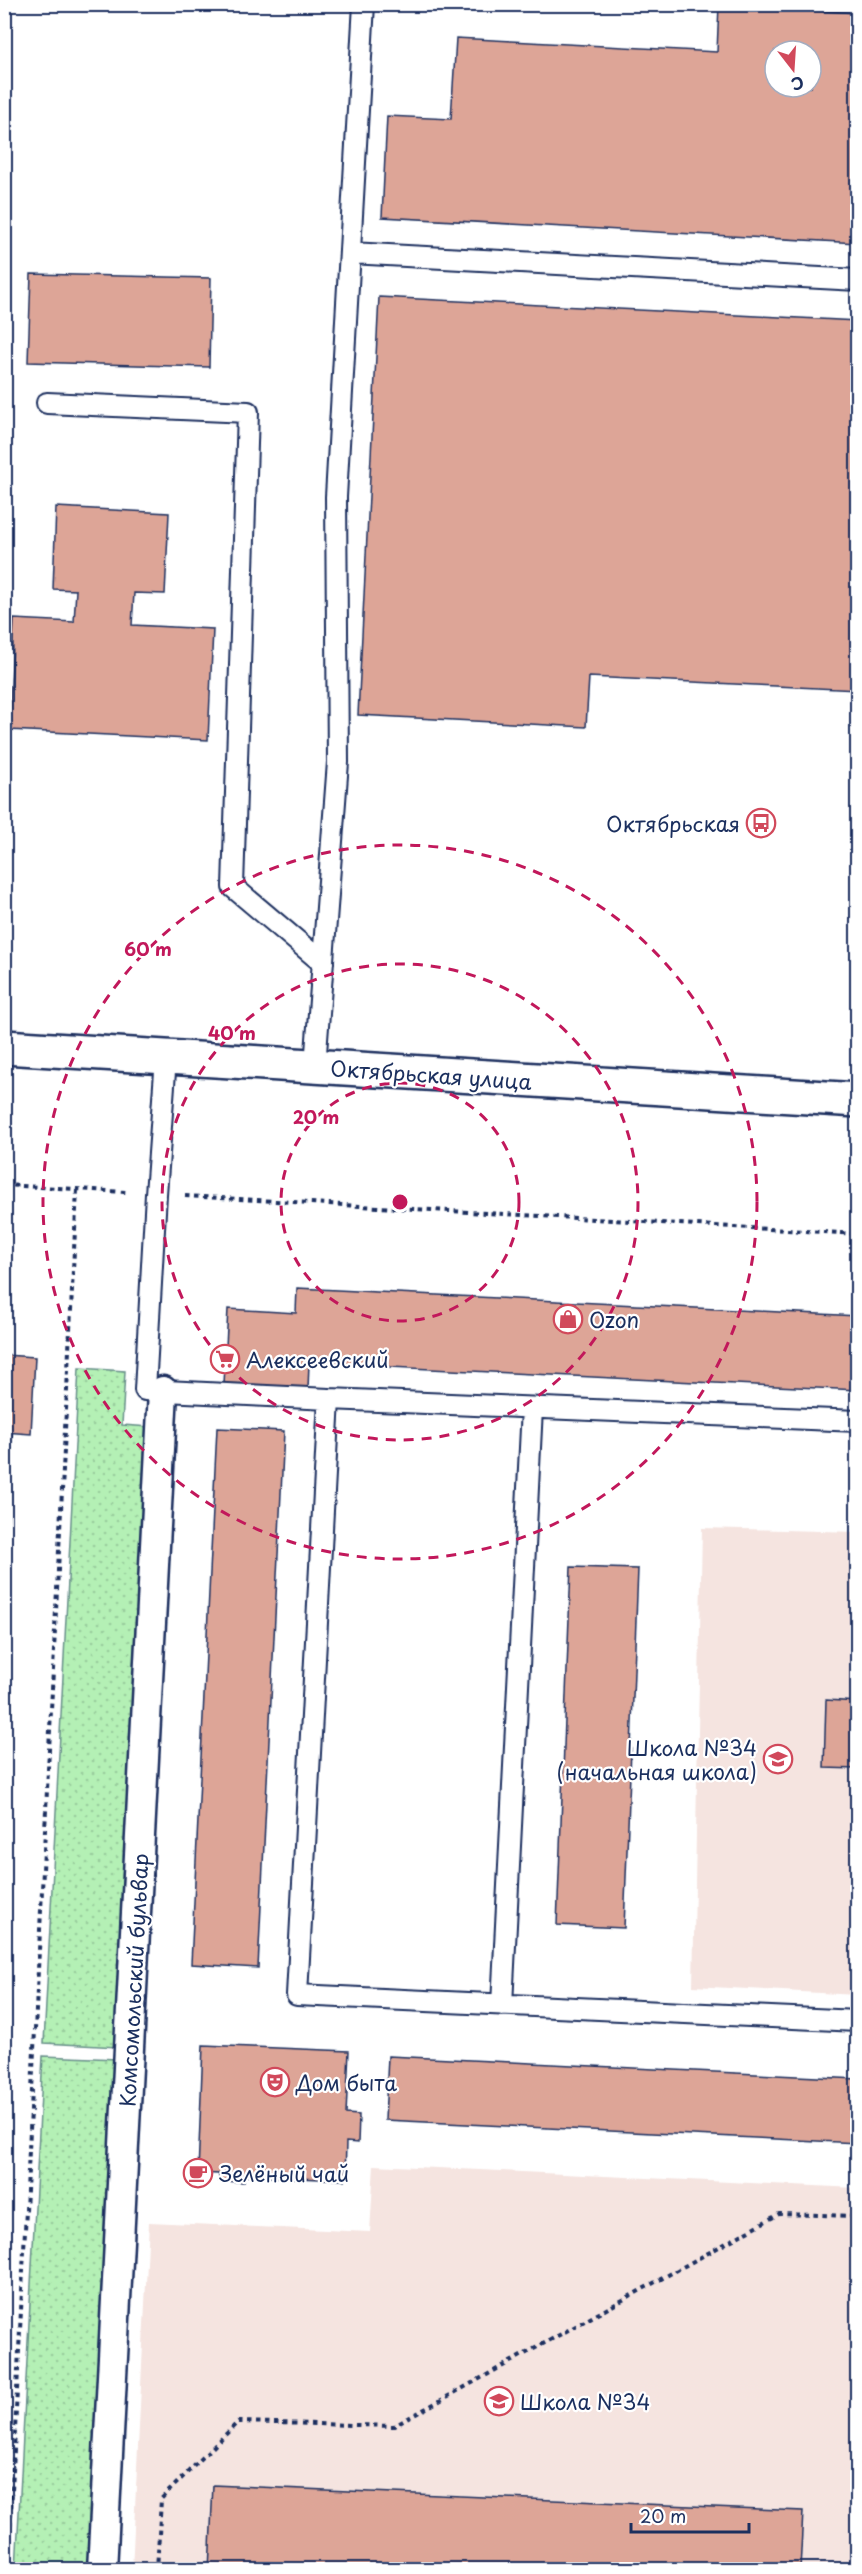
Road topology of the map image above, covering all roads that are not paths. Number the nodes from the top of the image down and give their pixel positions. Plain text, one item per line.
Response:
1 (364, 4) edge
2 (350, 253) junction
3 (858, 280) edge
4 (47, 403) dead end
5 (323, 963) junction
6 (4, 1047) edge
7 (166, 1058) junction
8 (315, 1066) junction
9 (858, 1100) edge
10 (163, 1391) junction
11 (329, 1399) junction
12 (532, 1408) junction
13 (858, 1421) edge
14 (502, 2005) junction
15 (858, 2021) edge
16 (102, 2570) edge

1 - 2 lane
2 - 3 lane
2 - 5 lane
4 - 5 lane
5 - 8 lane
6 - 7 street, Октябрьская улица
7 - 8 street, Октябрьская улица
7 - 10 lane
8 - 9 street, Октябрьская улица
10 - 11 lane
10 - 16 street, Комсомольский бульвар
11 - 12 lane
11 - 14 lane
12 - 13 lane
12 - 14 lane
14 - 15 lane

